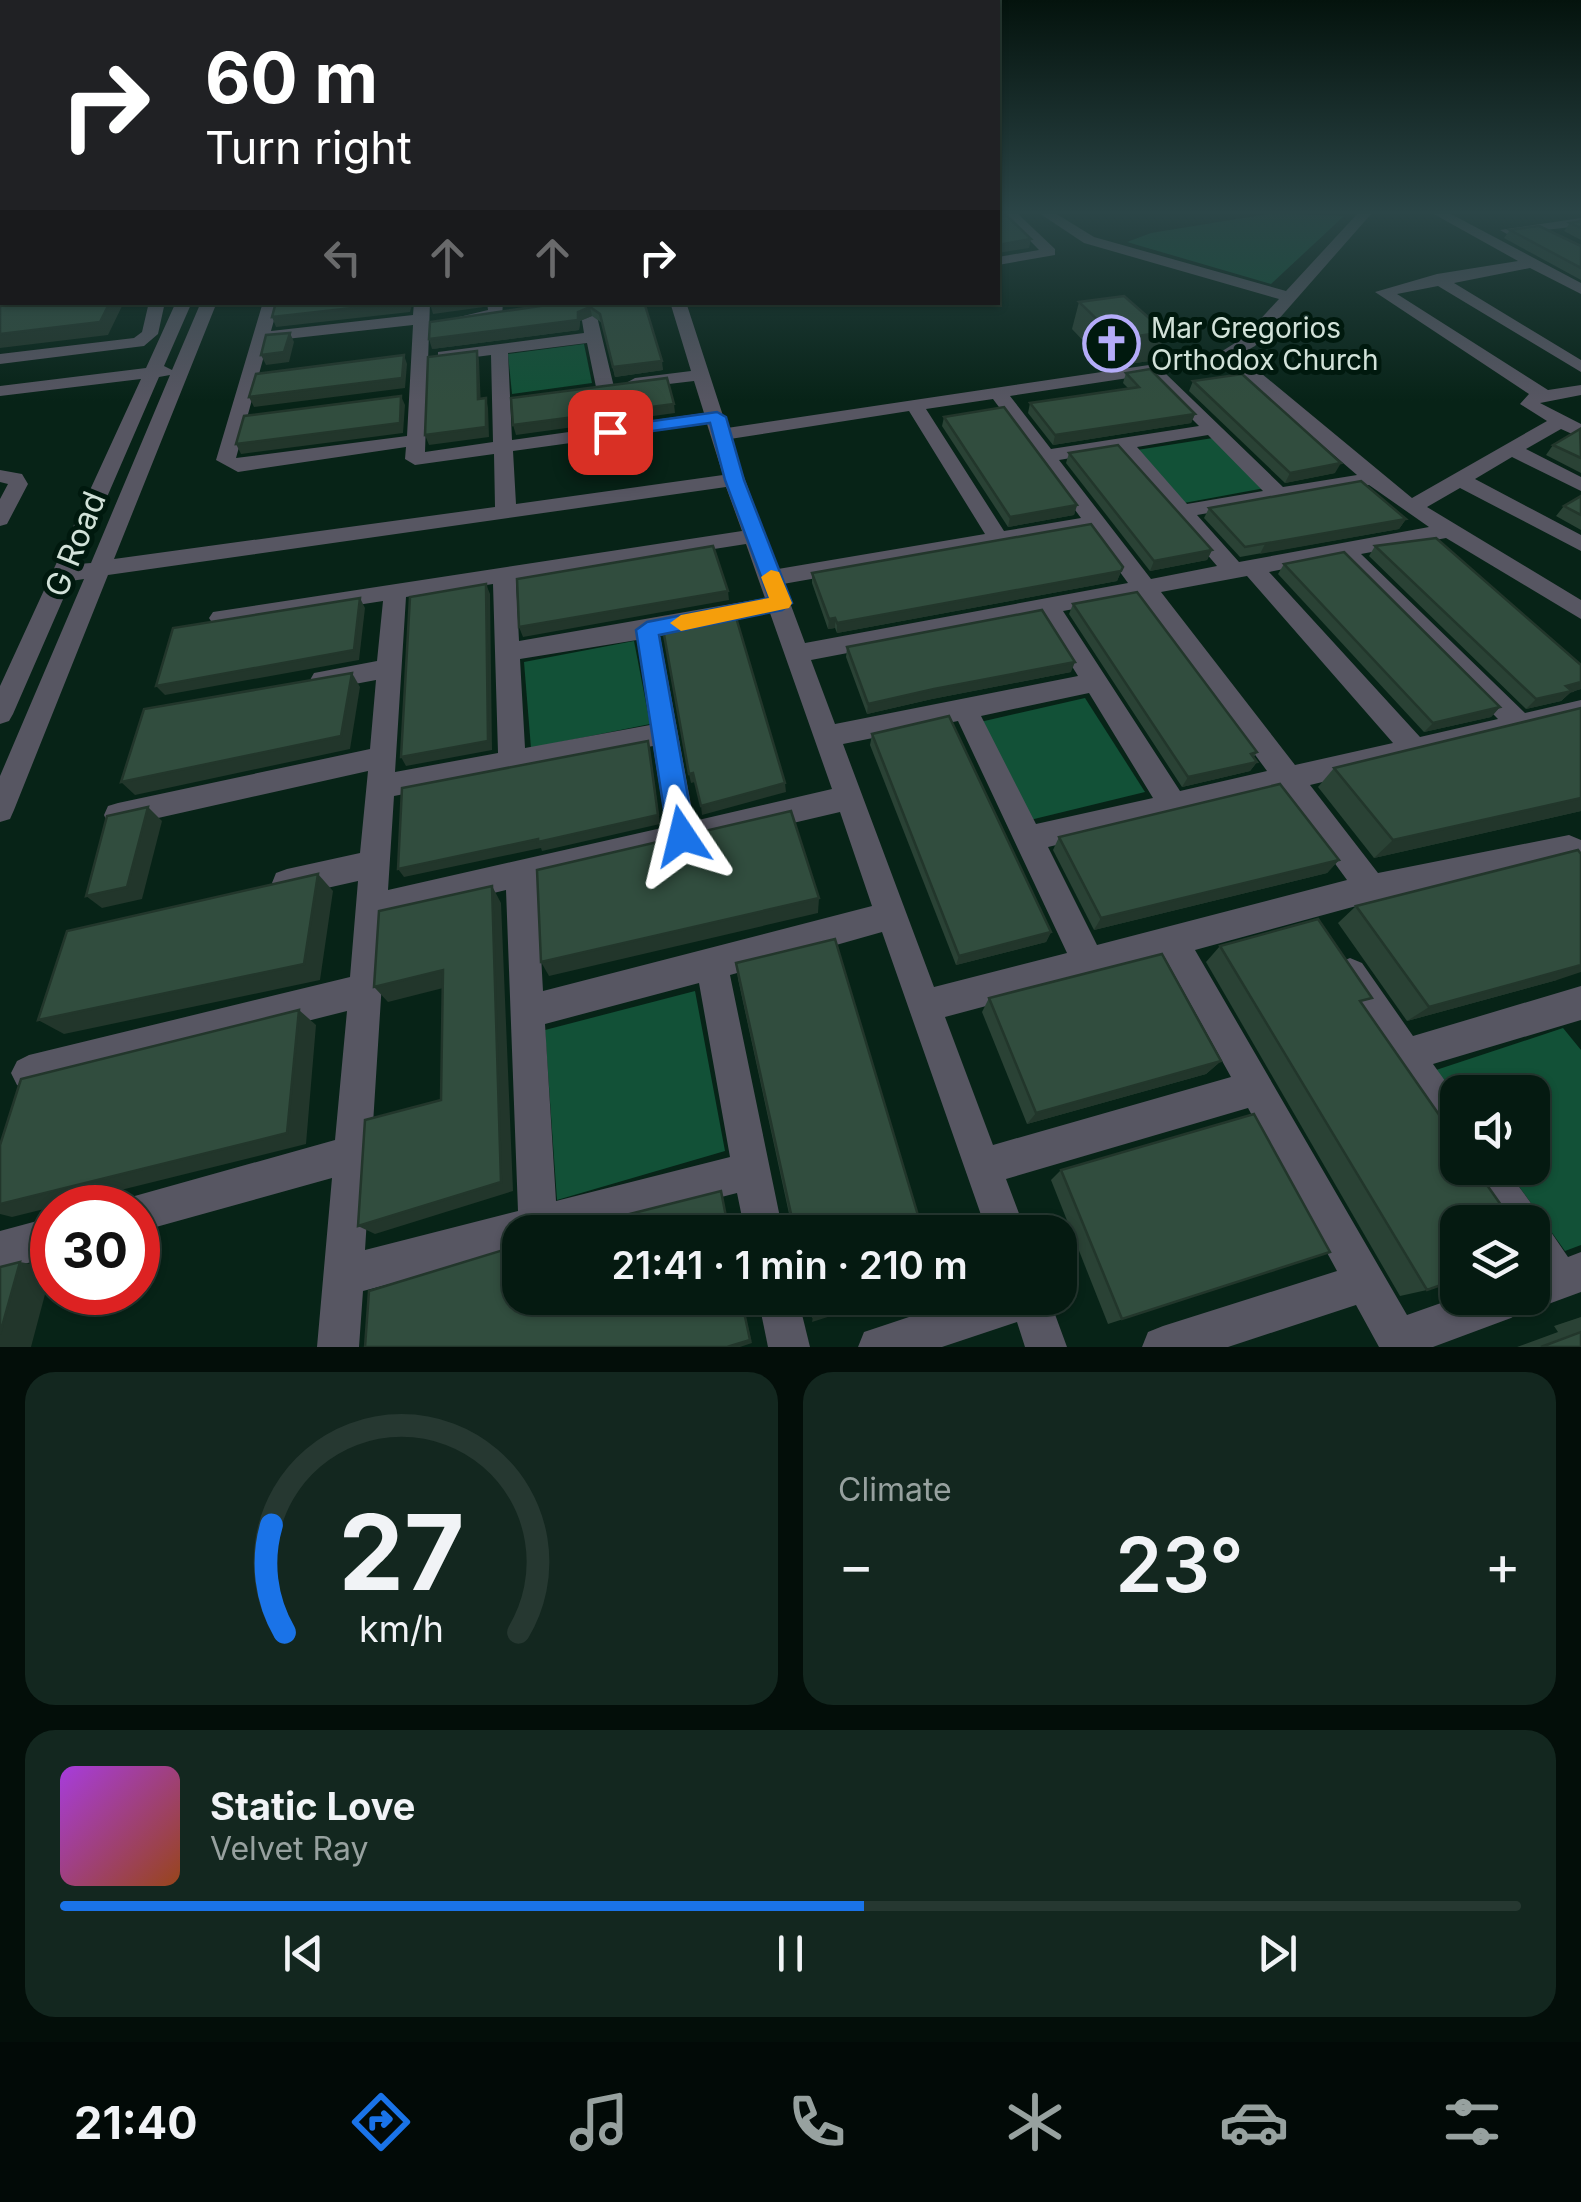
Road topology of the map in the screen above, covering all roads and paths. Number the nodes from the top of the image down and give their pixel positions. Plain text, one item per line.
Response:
1 (1215, 276) edge
2 (1308, 276) edge
3 (1456, 276) edge
4 (1556, 276) edge
5 (1437, 279) junction
6 (1581, 289) edge
7 (1289, 297) junction
8 (156, 305) edge
9 (183, 305) edge
10 (208, 305) edge
11 (269, 305) edge
12 (586, 305) edge
13 (679, 305) edge
14 (502, 310) edge
15 (421, 315) edge
16 (260, 337) junction
17 (593, 337) junction
18 (106, 348) junction
19 (500, 349) junction
20 (1229, 356) junction
21 (413, 357) junction
22 (0, 359) edge
23 (1581, 366) edge
24 (1154, 371) junction
25 (180, 374) junction
26 (702, 374) junction
27 (150, 378) junction
28 (93, 385) junction
29 (1581, 390) edge
30 (0, 391) edge
31 (998, 394) junction
32 (1544, 396) junction
33 (0, 402) edge
34 (915, 406) junction
35 (1559, 422) junction
36 (720, 425) junction
37 (1212, 430) junction
38 (1581, 432) edge
39 (415, 440) junction
40 (1123, 444) junction
41 (503, 447) junction
42 (1510, 450) junction
43 (1045, 456) junction
44 (0, 476) edge
45 (1373, 478) junction
46 (1458, 478) junction
47 (734, 480) junction
48 (1581, 485) edge
49 (1278, 494) junction
50 (1412, 507) junction
51 (1182, 511) junction
52 (506, 512) junction
53 (0, 519) edge
54 (1095, 522) junction
55 (1450, 530) junction
56 (756, 536) junction
57 (998, 539) junction
58 (1581, 544) edge
59 (1344, 550) junction
60 (100, 569) junction
61 (1243, 569) junction
62 (64, 574) junction
63 (504, 574) junction
64 (1144, 588) junction
65 (777, 590) junction
66 (395, 591) junction
67 (1047, 606) junction
68 (1581, 611) edge
69 (221, 618) edge
70 (647, 630) junction
71 (508, 652) junction
72 (799, 653) junction
73 (389, 668) junction
74 (1095, 682) junction
75 (294, 685) edge
76 (964, 708) junction
77 (1581, 710) edge
78 (0, 714) edge
79 (1519, 724) junction
80 (664, 733) junction
81 (829, 736) junction
82 (1414, 748) junction
83 (512, 762) junction
84 (381, 772) junction
85 (1288, 778) junction
86 (850, 798) junction
87 (1172, 805) junction
88 (0, 810) edge
89 (108, 817) edge
90 (682, 836) junction
91 (1028, 838) junction
92 (1577, 851) edge
93 (374, 864) junction
94 (521, 874) junction
95 (1371, 888) junction
96 (261, 889) edge
97 (1304, 906) junction
98 (371, 908) junction
99 (892, 914) junction
100 (1173, 941) junction
101 (1089, 963) junction
102 (712, 964) junction
103 (365, 990) junction
104 (925, 1006) junction
105 (1576, 1011) edge
106 (527, 1012) junction
107 (1406, 1056) junction
108 (29, 1073) edge
109 (1256, 1088) junction
110 (1440, 1104) edge
111 (353, 1154) junction
112 (982, 1167) junction
113 (751, 1170) junction
114 (160, 1207) edge
115 (538, 1215) edge
116 (574, 1215) edge
117 (760, 1215) edge
118 (1000, 1215) edge
119 (502, 1234) edge
120 (30, 1243) edge
121 (0, 1251) edge
122 (343, 1276) junction
123 (1366, 1282) junction
124 (782, 1315) edge
125 (977, 1315) edge
126 (1034, 1315) edge
127 (1469, 1315) edge
128 (1400, 1343) edge
129 (338, 1347) edge
130 (789, 1347) edge
131 (880, 1347) edge
132 (1046, 1347) edge
133 (1163, 1347) edge

1 - 7 street
2 - 7 street
3 - 5 street
4 - 6 street
5 - 23 street
5 - 32 street
7 - 20 street
8 - 18 street
9 - 27 street, G Road
10 - 25 street, G Road
11 - 16 street
12 - 17 street
13 - 26 street
14 - 15 street
15 - 16 street
15 - 21 street
16 - 39 street
17 - 19 street
17 - 26 street
18 - 22 street
18 - 28 street
19 - 21 street
19 - 41 street
20 - 24 street
20 - 45 street
21 - 39 street
24 - 31 street
24 - 37 street
25 - 27 street
25 - 60 street, G Road
26 - 36 street
27 - 28 street
27 - 62 street, G Road
28 - 30 street
28 - 33 street
29 - 32 street
31 - 34 street
31 - 43 street
32 - 35 street
34 - 36 street
34 - 57 street
35 - 38 street
35 - 42 street
36 - 41 street
36 - 47 street
37 - 40 street
37 - 49 street
39 - 41 street
40 - 43 street
40 - 51 street
41 - 52 street
42 - 46 street
42 - 48 street
43 - 54 street
44 - 53 street
45 - 49 street
45 - 50 street
46 - 50 street
46 - 58 street
47 - 52 street
47 - 56 street
49 - 51 street
50 - 55 street
51 - 61 street
52 - 60 street
54 - 57 street
54 - 64 street
55 - 59 street
55 - 68 street
56 - 63 street
56 - 65 street
57 - 65 street
59 - 61 street
59 - 79 street
60 - 62 street
60 - 88 street, G Road
61 - 64 street
61 - 82 street
62 - 78 street, G Road
63 - 66 street
63 - 71 street
64 - 67 street
64 - 85 street
65 - 70 street
65 - 72 street
66 - 69 street
66 - 73 street
67 - 72 street
67 - 74 street
70 - 71 street
70 - 80 street
71 - 83 street
72 - 81 street
73 - 75 street
73 - 84 street
74 - 76 street
74 - 87 street
76 - 81 street
76 - 91 street
77 - 79 street
79 - 82 street
80 - 83 street
80 - 90 street
81 - 86 street
82 - 85 street
83 - 84 street
84 - 89 street
84 - 93 street
85 - 87 street
85 - 95 street
86 - 90 street
86 - 99 street
87 - 91 street
90 - 94 street
91 - 101 street
92 - 95 street
93 - 96 street
93 - 98 street
94 - 98 street
94 - 106 street
95 - 97 street
97 - 100 street
97 - 107 street
98 - 103 street
99 - 102 street
99 - 104 street
100 - 101 street
100 - 109 street
101 - 104 street
102 - 106 street
102 - 113 street
103 - 108 street
103 - 111 street
104 - 112 street
105 - 107 street
106 - 115 street
107 - 110 street
109 - 112 street
109 - 123 street
111 - 114 street
111 - 122 street
112 - 118 street
113 - 116 street
113 - 117 street
119 - 122 street
120 - 121 street
122 - 129 street
123 - 128 street
123 - 133 street
124 - 130 street
125 - 131 street
126 - 132 street
127 - 128 street

